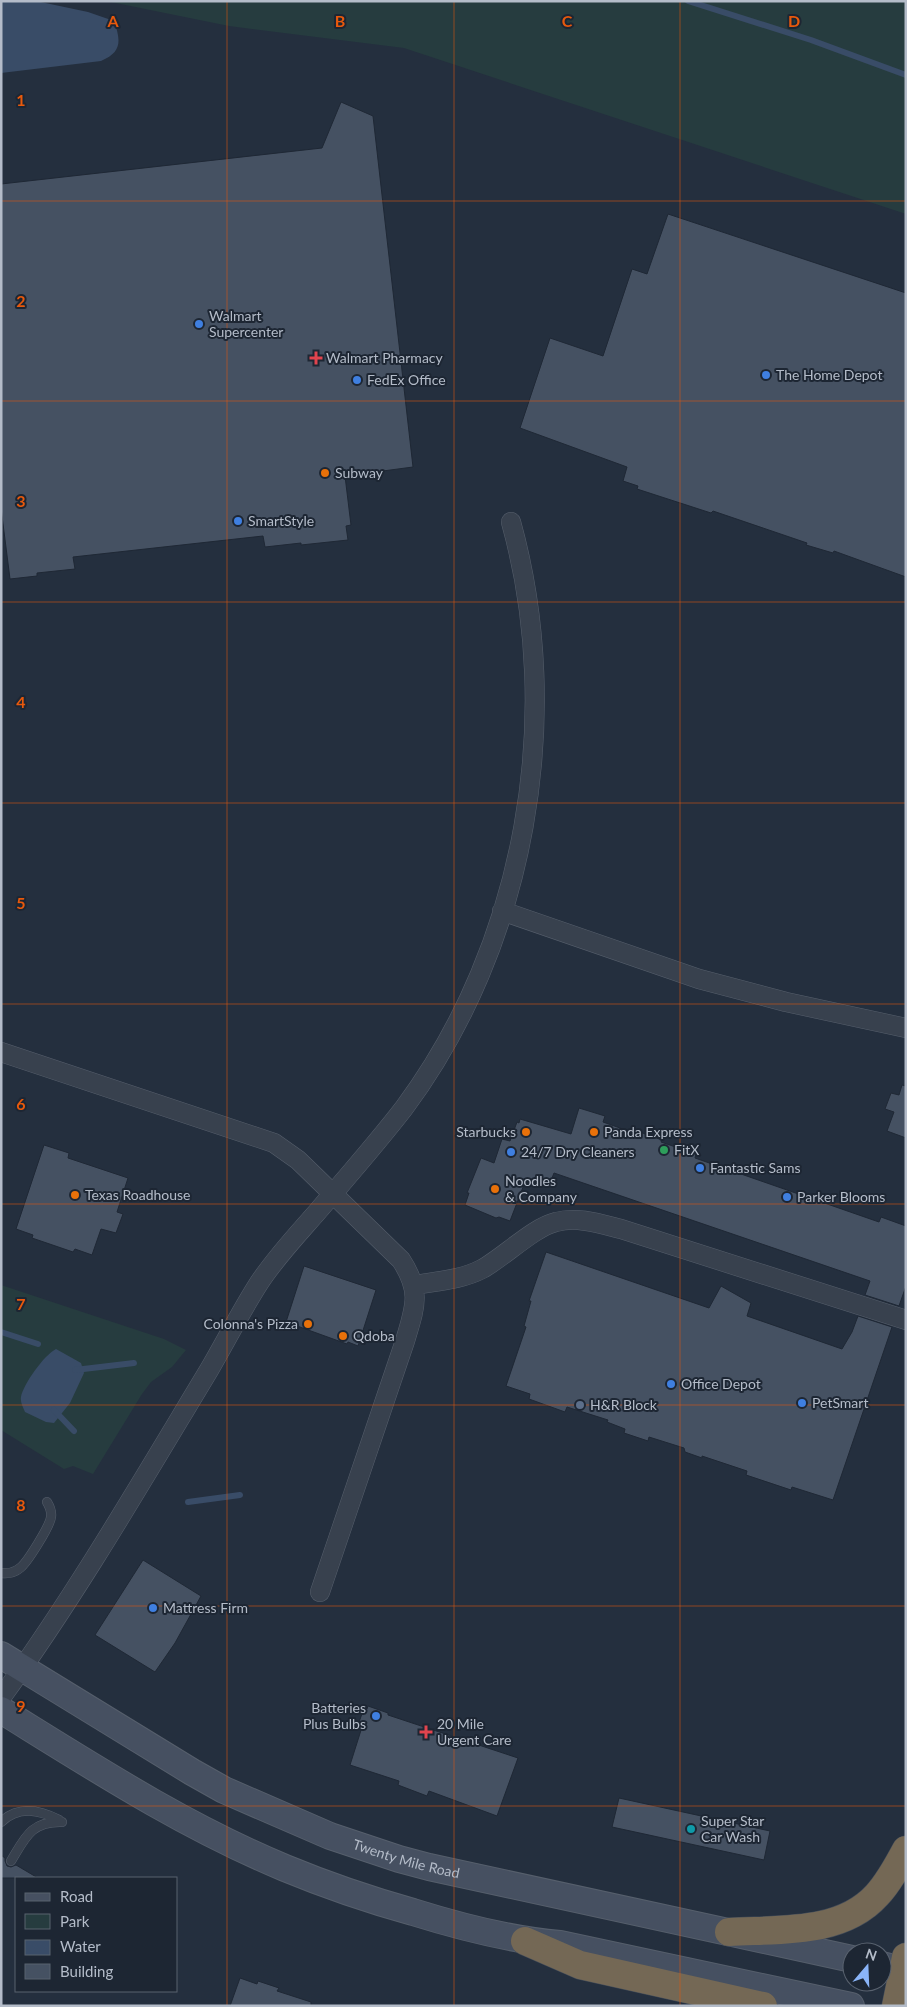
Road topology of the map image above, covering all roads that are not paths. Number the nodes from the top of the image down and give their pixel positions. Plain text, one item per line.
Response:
1 (511, 522) dead end
2 (502, 911) junction
3 (906, 1028) edge
4 (1, 1052) edge
5 (332, 1194) junction
6 (414, 1285) junction
7 (906, 1320) edge
8 (47, 1502) dead end
9 (1, 1573) edge
10 (320, 1592) dead end
11 (12, 1661) edge
12 (1, 1698) edge
13 (1, 1710) edge
14 (1, 1822) edge
15 (906, 1850) edge
16 (11, 1862) dead end
17 (729, 1932) junction
18 (525, 1941) junction
19 (842, 1957) edge
20 (899, 1966) edge
21 (763, 2006) edge
22 (851, 2006) edge
23 (896, 2006) edge

1 - 2 street
2 - 3 street
2 - 5 street
4 - 5 street
5 - 6 street
5 - 11 street
6 - 7 street
6 - 10 street
8 - 9 lane
11 - 12 street
11 - 17 main road, Twenty Mile Road
13 - 18 main road
14 - 16 lane
15 - 17 highway
17 - 19 main road, Twenty Mile Road
18 - 21 highway
18 - 22 main road
20 - 23 highway

